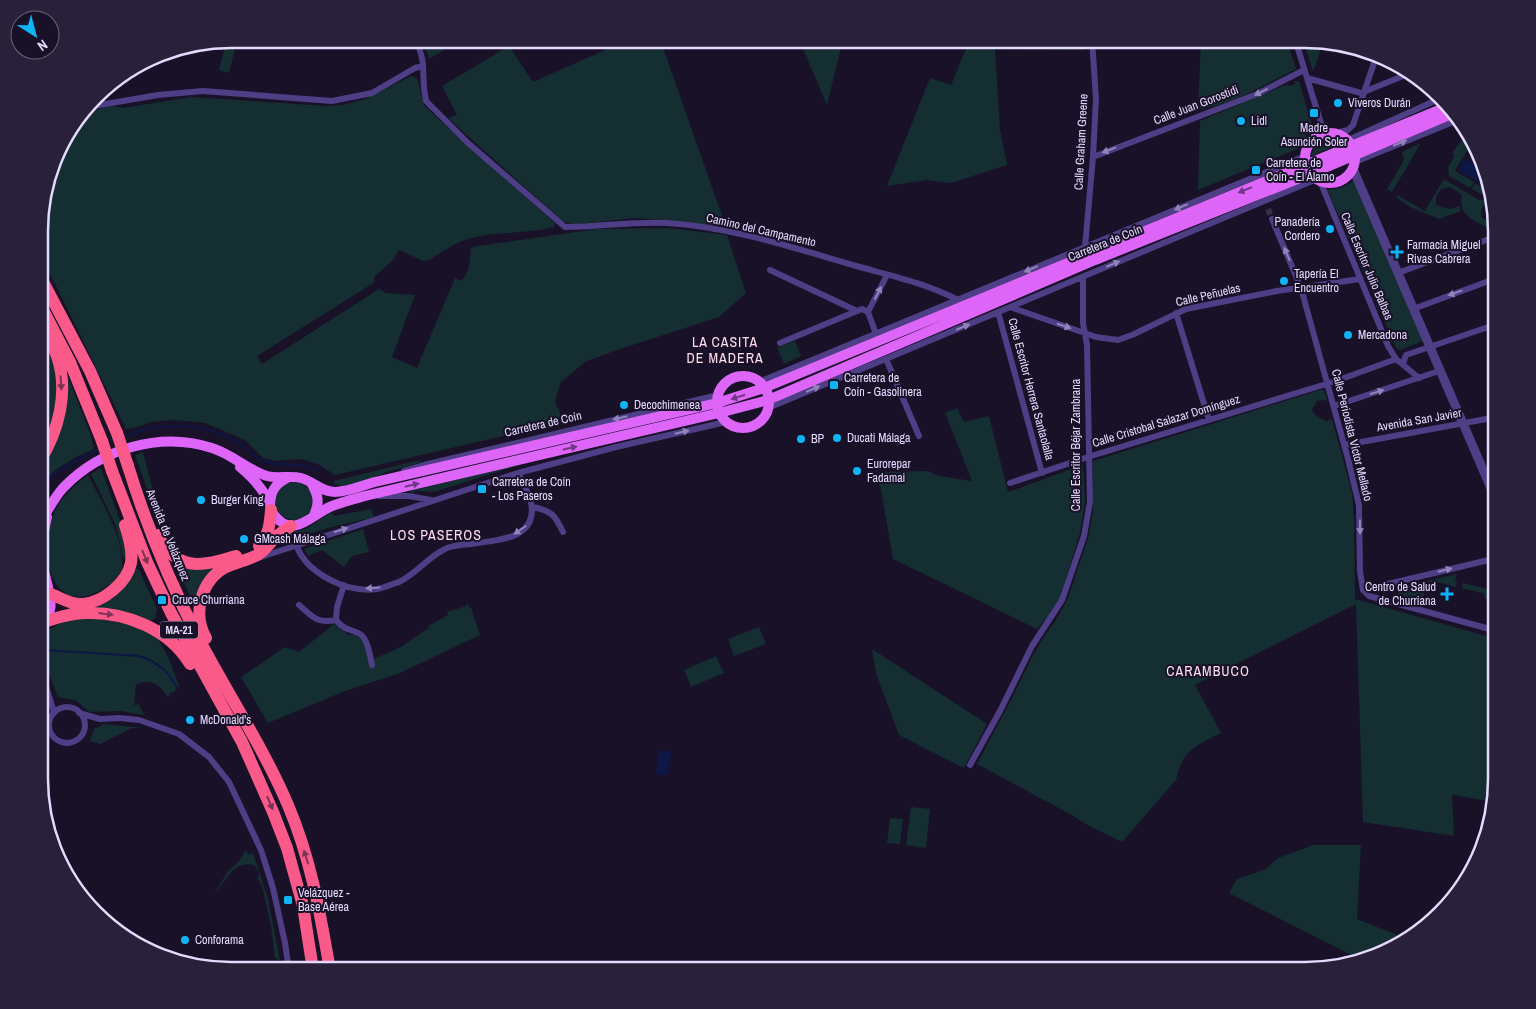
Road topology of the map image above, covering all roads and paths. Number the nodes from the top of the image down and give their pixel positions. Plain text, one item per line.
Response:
1 (419, 48) edge
2 (1093, 48) edge
3 (1298, 48) edge
4 (1375, 61) edge
5 (423, 66) junction
6 (1304, 70) junction
7 (1404, 76) edge
8 (1307, 78) junction
9 (1364, 93) junction
10 (1435, 101) edge
11 (96, 106) edge
12 (1442, 109) edge
13 (1448, 116) edge
14 (1453, 122) edge
15 (1324, 134) junction
16 (1336, 134) junction
17 (1352, 154) junction
18 (1093, 157) junction
19 (1312, 171) junction
20 (1264, 201) junction
21 (1268, 209) tunnel mouth
22 (1272, 219) tunnel mouth
23 (1488, 239) edge
24 (1085, 247) junction
25 (770, 270) dead end
26 (1398, 273) junction
27 (887, 275) junction
28 (1083, 277) junction
29 (1360, 279) junction
30 (1488, 281) edge
31 (1301, 288) junction
32 (48, 291) edge
33 (958, 300) junction
34 (1010, 307) junction
35 (1413, 309) junction
36 (856, 311) junction
37 (868, 312) junction
38 (998, 312) junction
39 (1176, 313) junction
40 (48, 319) edge
41 (1488, 327) edge
42 (1085, 333) junction
43 (876, 334) junction
44 (48, 337) edge
45 (780, 343) dead end
46 (1430, 347) junction
47 (886, 359) junction
48 (1396, 359) junction
49 (1403, 364) junction
50 (1439, 371) junction
51 (1419, 378) junction
52 (1328, 384) junction
53 (762, 385) junction
54 (718, 404) junction
55 (768, 404) junction
56 (1334, 406) junction
57 (1488, 419) edge
58 (1209, 420) junction
59 (726, 422) junction
60 (1462, 424) junction
61 (919, 436) dead end
62 (1345, 445) junction
63 (48, 448) edge
64 (228, 456) junction
65 (1088, 457) junction
66 (128, 469) junction
67 (518, 473) junction
68 (1042, 473) junction
69 (289, 478) junction
70 (1488, 482) edge
71 (1010, 483) dead end
72 (312, 484) junction
73 (121, 495) junction
74 (365, 496) junction
75 (433, 500) junction
76 (50, 507) junction
77 (270, 507) junction
78 (533, 507) junction
79 (48, 510) edge
80 (48, 515) edge
81 (314, 515) junction
82 (291, 526) junction
83 (563, 532) dead end
84 (296, 544) junction
85 (1488, 560) edge
86 (245, 561) junction
87 (344, 585) junction
88 (48, 590) edge
89 (1363, 590) junction
90 (48, 593) edge
91 (300, 605) dead end
92 (48, 614) edge
93 (336, 620) junction
94 (48, 621) edge
95 (1488, 628) edge
96 (372, 665) dead end
97 (48, 690) edge
98 (50, 696) junction
99 (63, 708) junction
100 (240, 710) junction
101 (80, 713) junction
102 (48, 714) edge
103 (53, 714) junction
104 (100, 719) junction
105 (49, 726) joint
106 (85, 727) junction
107 (249, 759) junction
108 (970, 765) dead end
109 (319, 904) junction
110 (288, 962) edge
111 (312, 962) edge
112 (329, 962) edge
113 (336, 962) edge

1 - 5 street, Camino del Campamento
2 - 18 street, Calle Graham Greene
3 - 6 street
4 - 9 street
5 - 11 street
5 - 27 street, Camino del Campamento
6 - 8 street
6 -> 18 street, Calle Juan Gorostidi
7 - 9 street
8 - 9 street
8 - 15 street
9 - 16 street
10 - 17 street
12 - 17 main road
13 - 17 main road
17 -> 14 street
15 - 16 main road
15 - 19 main road
16 - 17 main road
17 - 19 main road
17 - 19 main road
17 - 26 street
18 - 24 street, Calle Graham Greene
19 - 20 street, Carretera de Coín
19 -> 24 street, Carretera de Coín
19 - 29 street, Calle Escritor Julio Balbas
19 -> 53 main road
19 - 55 main road, Carretera de Coín
20 - 21 street
28 -> 20 street, Carretera de Coín
31 -> 22 street, Calle Periodista Víctor Mellado
23 - 26 street
24 -> 33 street, Carretera de Coín
25 - 36 street
26 - 35 street
27 - 33 street, Camino del Campamento
37 -> 27 street
28 - 34 street, Carretera de Coín
28 - 42 street, Calle Escritor Béjar Zambrana
29 - 31 street, Calle Peñuelas
29 - 48 street, Calle Escritor Julio Balbas
30 -> 35 street
31 - 39 street, Calle Peñuelas
31 - 52 street, Calle Periodista Víctor Mellado
32 - 66 highway, Avenida de Velázquez / MA-21, bridge
33 - 43 street, Carretera de Coín
34 - 38 street, Carretera de Coín
34 -> 42 street, Calle Peñuelas
35 - 46 street
36 - 37 street
36 - 45 street
37 - 43 street
47 -> 38 street, Carretera de Coín
38 - 68 street, Calle Escritor Herrera Santaolalla
39 - 42 street, Calle Peñuelas
39 - 58 street
40 - 73 highway, MA-21, bridge
41 - 46 street
42 - 65 street, Calle Escritor Béjar Zambrana
43 - 53 street, Carretera de Coín
44 -> 63 highway
46 - 49 street
46 - 50 street
55 -> 47 street, Carretera de Coín
47 - 61 street
48 - 49 street, Calle Escritor Julio Balbas
48 - 52 street, Calle Cristobal Salazar Domínguez
49 - 51 street, Calle Escritor Julio Balbas
50 - 51 street
50 - 60 street
56 -> 51 street
52 - 56 street, Calle Periodista Víctor Mellado
52 - 58 street, Calle Cristobal Salazar Domínguez
53 -> 54 main road
53 - 54 main road
53 - 55 main road
54 - 55 main road
54 - 59 main road
54 -> 72 main road
74 -> 54 main road
55 - 59 main road
56 - 62 street, Calle Periodista Víctor Mellado
57 - 60 street, Avenida San Javier
58 - 65 street, Calle Cristobal Salazar Domínguez
67 -> 59 street
60 - 62 street, Avenida San Javier
60 - 70 street
62 -> 89 street, Calle Periodista Víctor Mellado
64 - 69 main road
64 - 76 main road
64 - 77 main road
65 - 68 street, Calle Cristobal Salazar Domínguez
65 - 108 street, Calle Escritor Béjar Zambrana
66 - 77 highway
66 - 100 highway, Avenida de Velázquez / MA-21
67 - 75 street
67 - 78 street
68 - 71 street, Calle Cristobal Salazar Domínguez
69 - 72 main road
69 - 77 main road
72 - 81 main road
73 - 88 highway
73 -> 107 highway, MA-21
74 - 75 street
74 - 81 main road
84 -> 75 street
76 - 79 main road
76 - 80 main road
77 - 82 main road
78 - 83 street
78 -> 87 street
81 - 82 main road
82 - 86 highway
84 - 86 street
84 - 87 street
89 -> 85 street
86 - 100 highway
87 - 93 street
89 - 95 street
90 - 92 main road
91 - 93 street
93 - 96 street
94 -> 107 highway
97 - 98 street
98 - 99 street
98 - 103 street
99 - 101 street
99 - 103 street
109 -> 100 highway, Avenida de Velázquez / MA-21
101 - 104 street
101 - 106 street
102 - 103 street
103 - 105 street
104 - 106 street
104 - 110 street
105 - 106 street
107 -> 111 highway, MA-21
109 - 112 highway, Avenida de Velázquez / MA-21
109 - 113 highway

